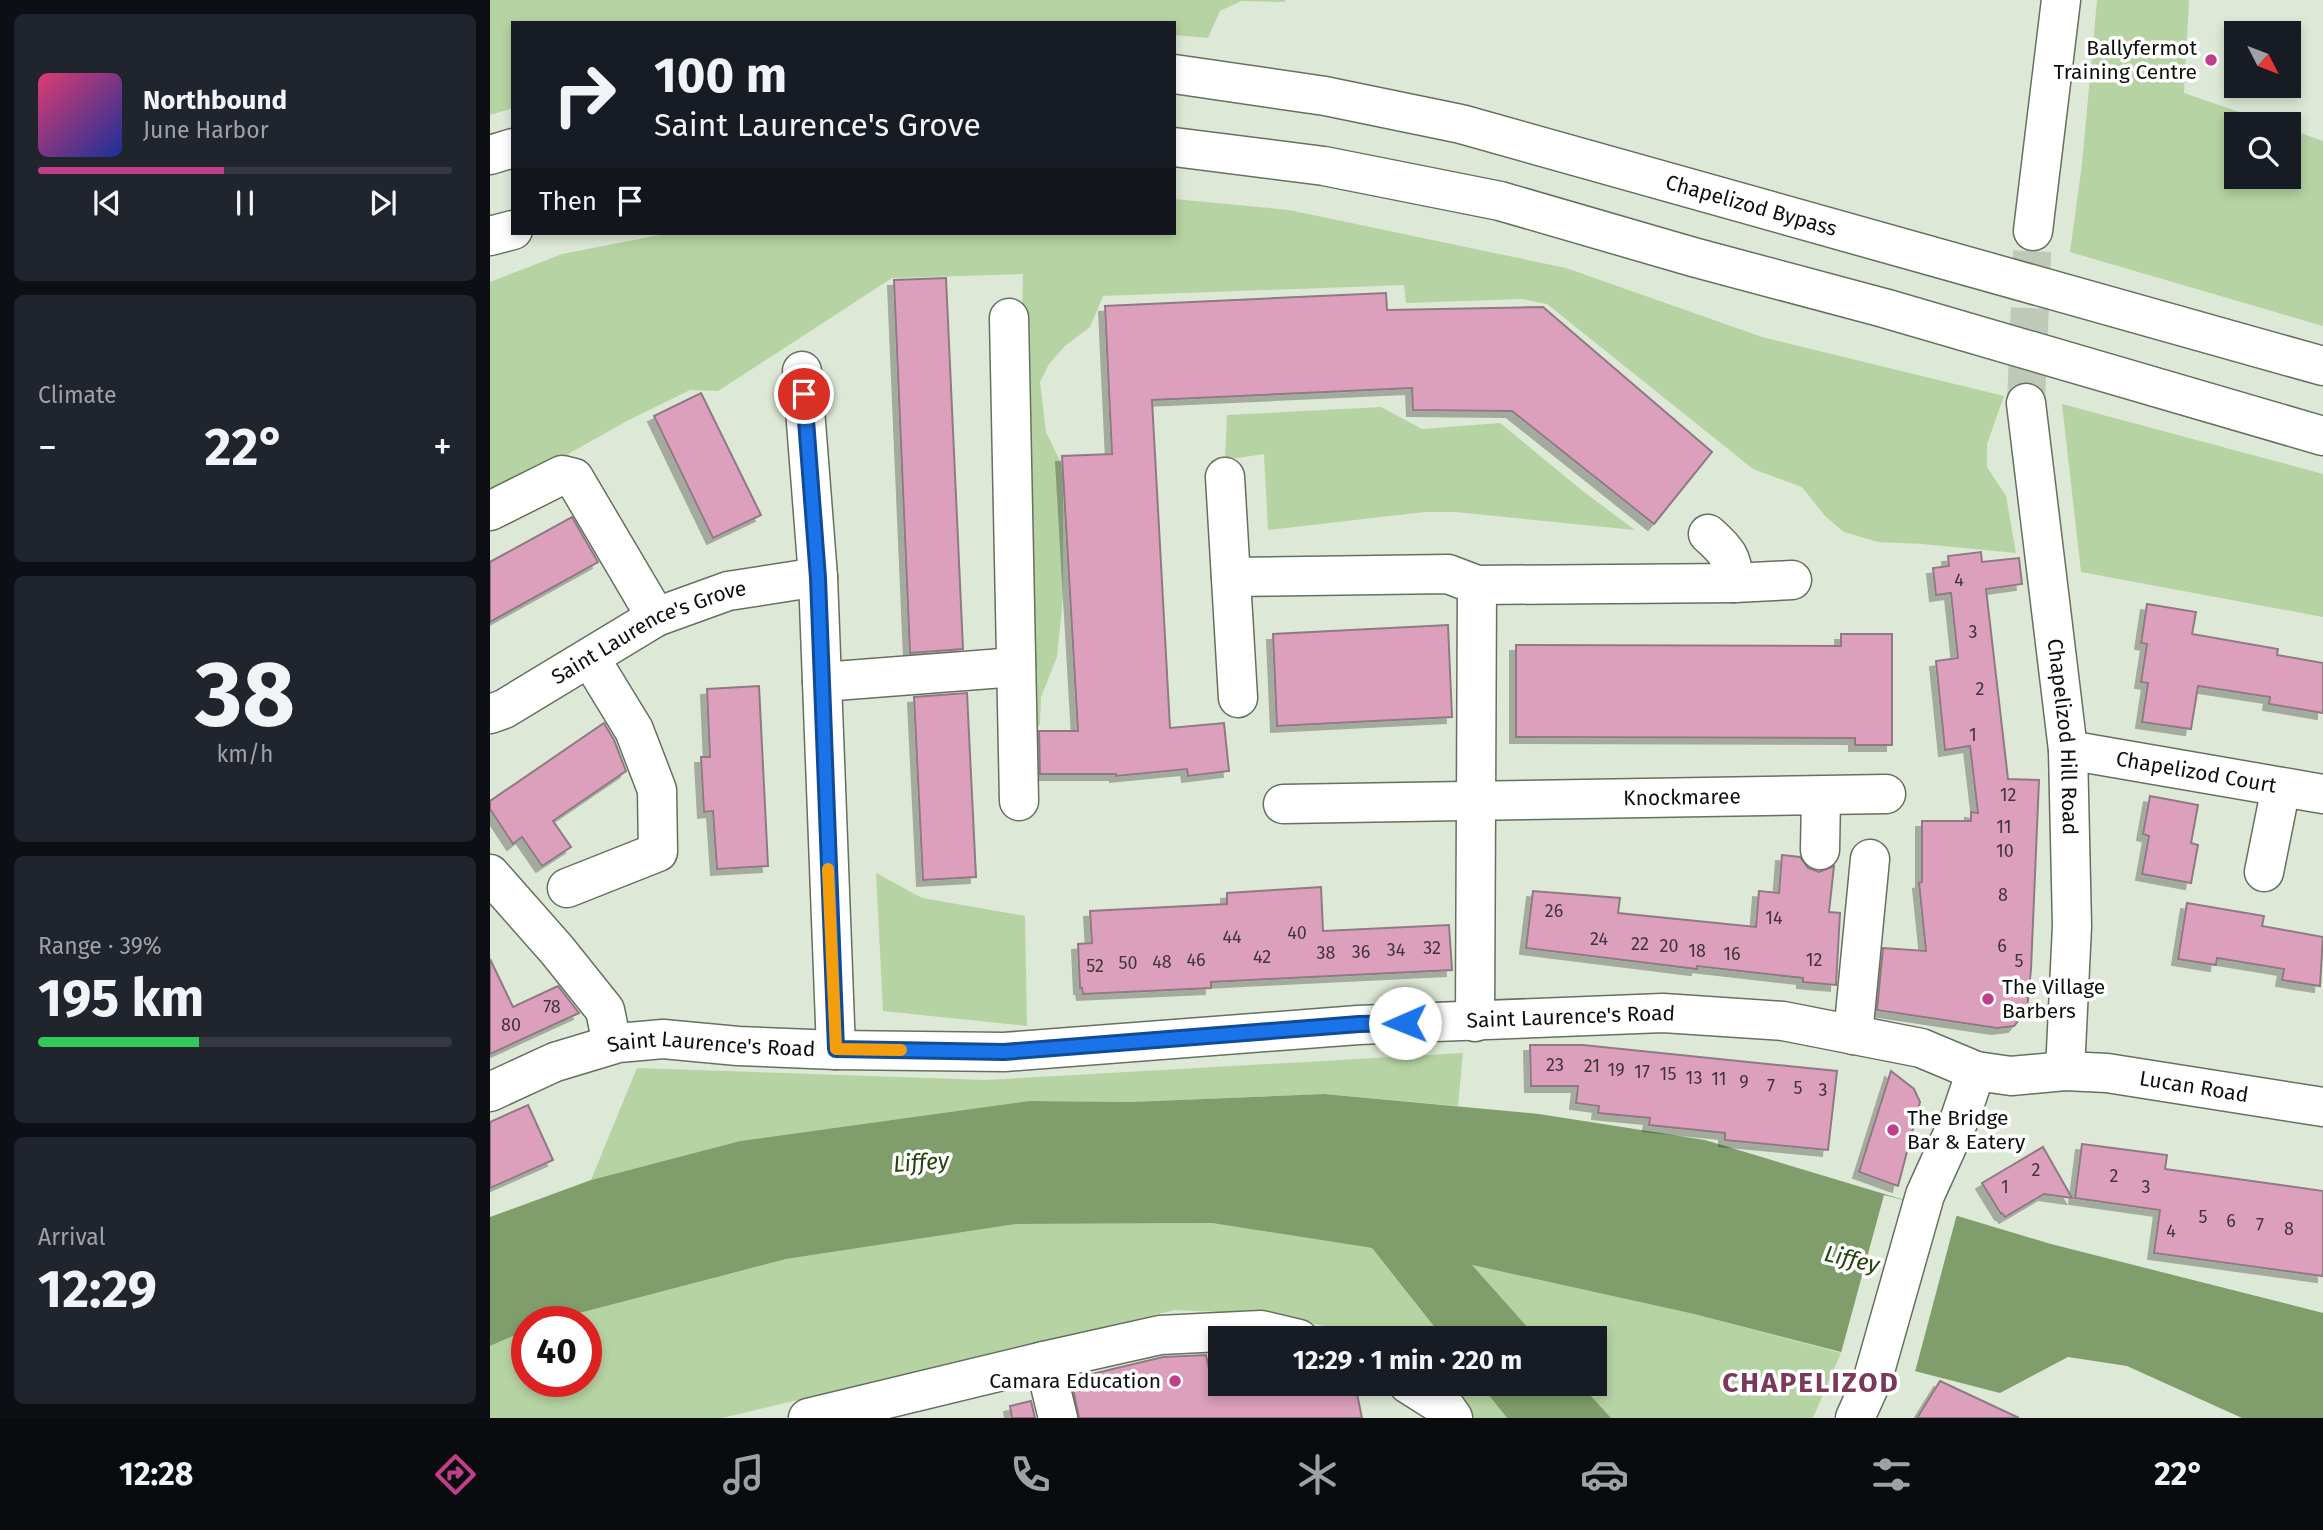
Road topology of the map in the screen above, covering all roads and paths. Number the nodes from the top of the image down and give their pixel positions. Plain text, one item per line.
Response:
1 (2061, 0) edge
2 (1176, 74) edge
3 (1176, 147) edge
4 (511, 149) edge
5 (490, 155) edge
6 (511, 231) edge
7 (2033, 232) tunnel mouth
8 (490, 236) edge
9 (1009, 318) dead end
10 (2323, 366) edge
11 (802, 371) dead end
12 (2026, 403) tunnel mouth
13 (2323, 436) edge
14 (1225, 477) dead end
15 (490, 511) edge
16 (1708, 534) dead end
17 (1231, 577) junction
18 (818, 578) junction
19 (1792, 580) dead end
20 (1734, 583) junction
21 (1478, 585) junction
22 (656, 617) junction
23 (590, 658) junction
24 (1016, 667) junction
25 (822, 682) junction
26 (1238, 698) dead end
27 (490, 714) edge
28 (2068, 750) junction
29 (2281, 787) junction
30 (1886, 794) dead end
31 (2323, 794) edge
32 (1821, 796) junction
33 (1019, 801) dead end
34 (1476, 801) junction
35 (1283, 804) dead end
36 (1820, 850) dead end
37 (1870, 859) dead end
38 (2264, 872) dead end
39 (490, 874) edge
40 (567, 888) dead end
41 (1475, 1022) junction
42 (1853, 1035) junction
43 (612, 1044) junction
44 (836, 1049) junction
45 (1976, 1071) junction
46 (2065, 1071) junction
47 (490, 1093) edge
48 (2323, 1107) edge
49 (1208, 1333) edge
50 (1044, 1360) junction
51 (1427, 1396) edge
52 (808, 1418) edge
53 (1058, 1418) edge
54 (1453, 1418) edge
55 (1856, 1418) edge

1 - 7 street
2 - 10 street, Chapelizod Bypass
3 - 13 street
4 - 5 street
6 - 8 street
9 - 24 street
11 - 18 street
12 - 28 street, Chapelizod Hill Road
14 - 17 street
15 - 22 street
16 - 20 street
17 - 21 street
17 - 26 street
18 - 22 street, Saint Laurence's Grove
18 - 25 street
19 - 20 street
20 - 21 street
21 - 34 street
22 - 23 street, Saint Laurence's Grove
23 - 27 street, Saint Laurence's Grove
23 - 40 street
24 - 25 street
24 - 33 street
25 - 44 street
28 - 29 street, Chapelizod Court
28 - 46 street, Chapelizod Hill Road
29 - 31 street, Chapelizod Court
29 - 38 street
30 - 32 street, Knockmaree
32 - 34 street, Knockmaree
32 - 36 street
34 - 35 street, Knockmaree
34 - 41 street
37 - 42 street
39 - 43 street
41 - 42 street, Saint Laurence's Road
41 - 44 street, Saint Laurence's Road
42 - 45 street, Saint Laurence's Road
43 - 44 street, Saint Laurence's Road
43 - 47 street, Saint Laurence's Road
45 - 46 street, Saint Laurence's Road
45 - 55 street
46 - 48 street, Lucan Road
49 - 50 street
50 - 52 street
50 - 53 street
51 - 54 street

